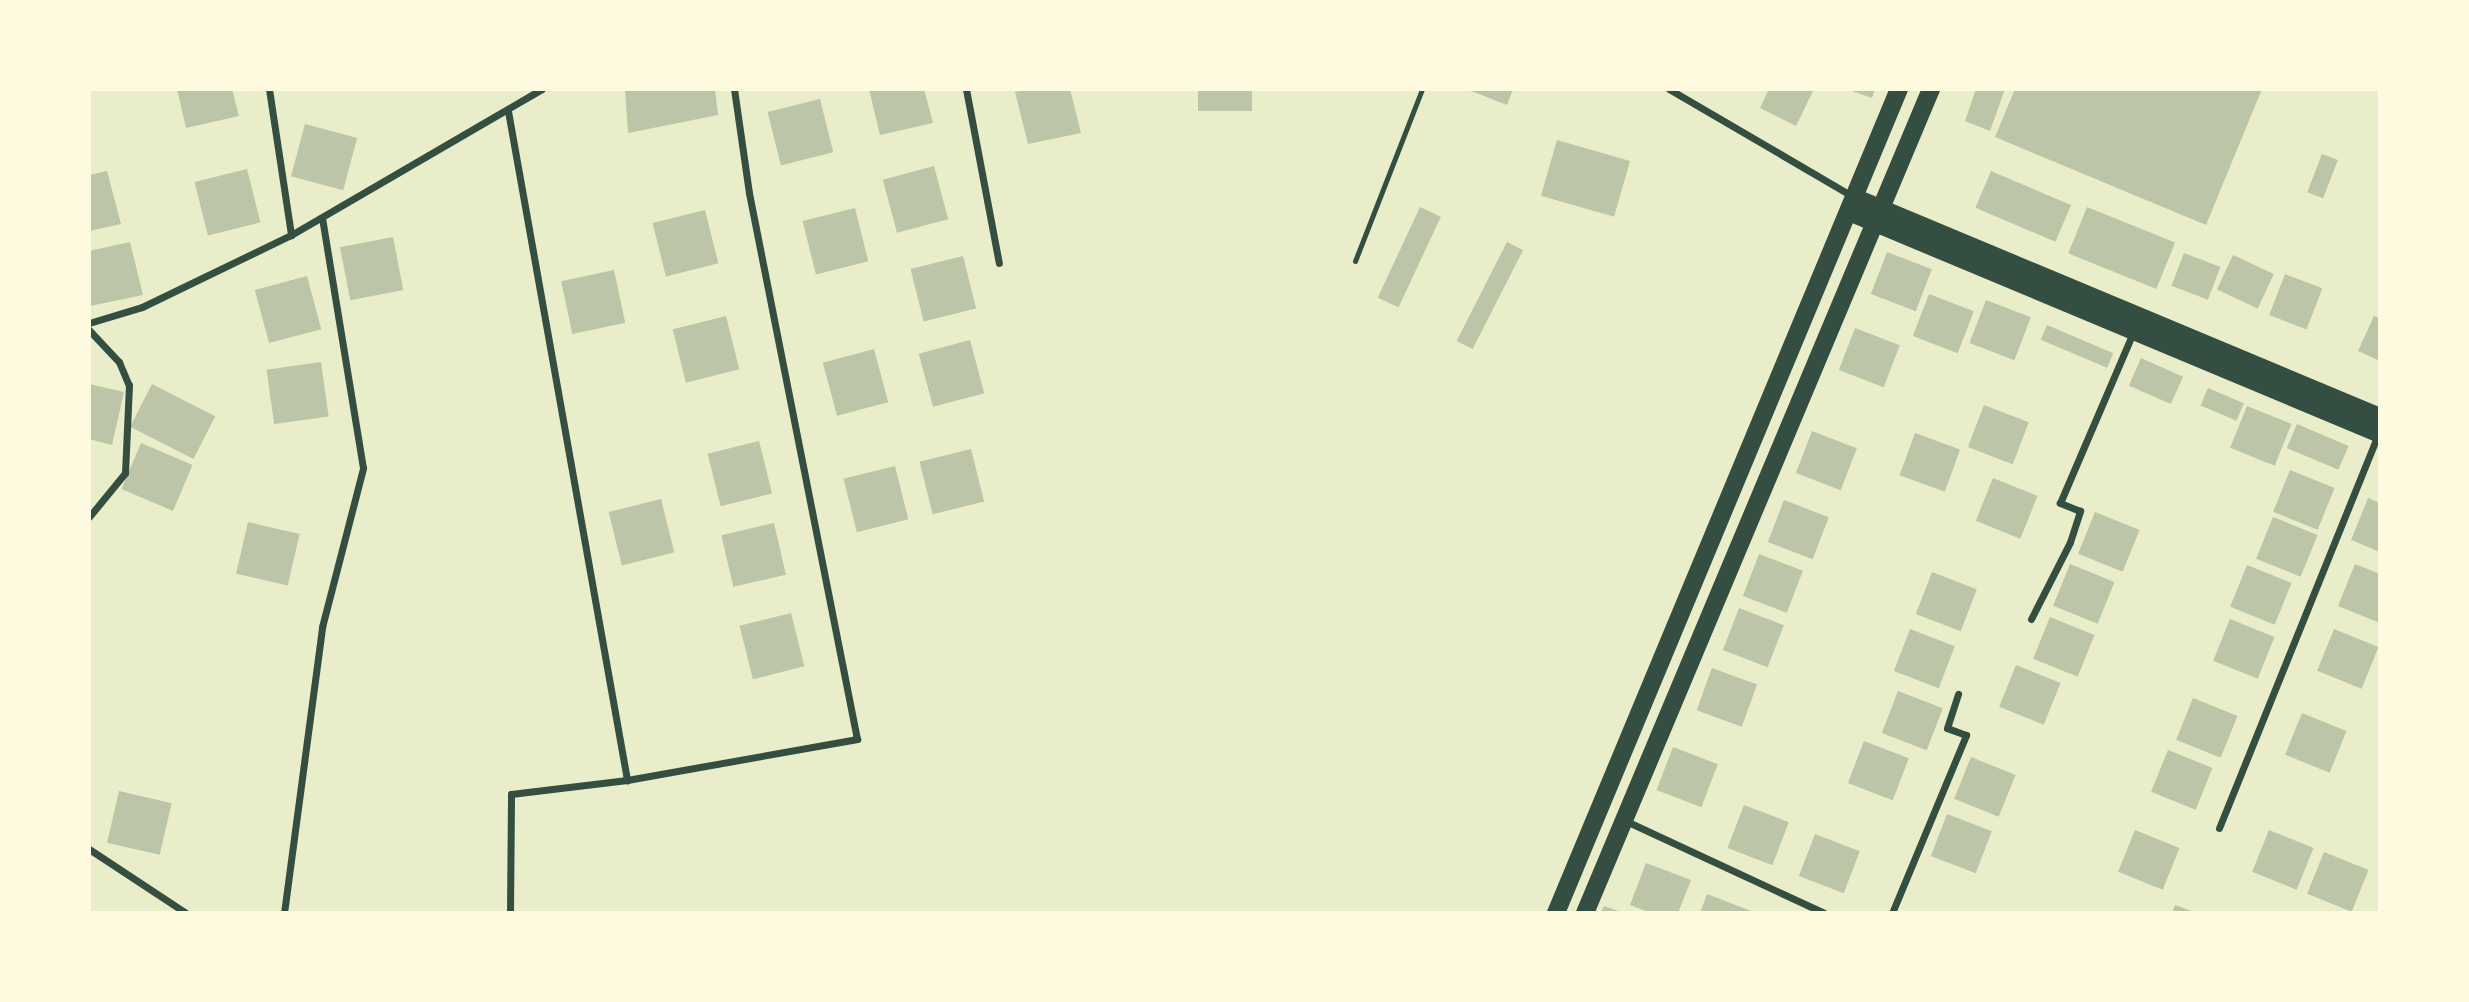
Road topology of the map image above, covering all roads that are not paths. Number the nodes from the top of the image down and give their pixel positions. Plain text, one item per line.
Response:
1 (270, 89) edge
2 (542, 89) edge
3 (733, 89) edge
4 (966, 89) edge
5 (1422, 89) edge
6 (1669, 89) edge
7 (1899, 89) edge
8 (1931, 89) edge
9 (1682, 92) edge
10 (508, 111) junction
11 (1852, 205) junction
12 (1880, 216) junction
13 (322, 217) junction
14 (291, 235) junction
15 (1354, 261) dead end
16 (999, 263) dead end
17 (89, 323) edge
18 (89, 330) edge
19 (2135, 330) junction
20 (2379, 428) edge
21 (89, 517) edge
22 (2031, 619) dead end
23 (1958, 694) dead end
24 (627, 780) junction
25 (1626, 821) junction
26 (2218, 828) dead end
27 (89, 849) edge
28 (186, 913) edge
29 (284, 913) edge
30 (510, 913) edge
31 (1556, 913) edge
32 (1585, 913) edge
33 (1824, 913) edge
34 (1892, 913) edge

1 - 14 street
2 - 10 street
3 - 24 street
4 - 16 street
5 - 15 lane
6 - 9 street
7 - 11 main road
8 - 12 main road
9 - 11 street
10 - 13 street
10 - 24 street
11 - 12 main road
11 - 31 main road
12 - 19 main road
12 - 20 main road
12 - 25 main road
13 - 14 street
13 - 29 street
14 - 17 street
18 - 21 street
19 - 20 main road
19 - 22 street
20 - 26 street
23 - 34 street
24 - 30 street
25 - 32 main road
25 - 33 street
27 - 28 street

